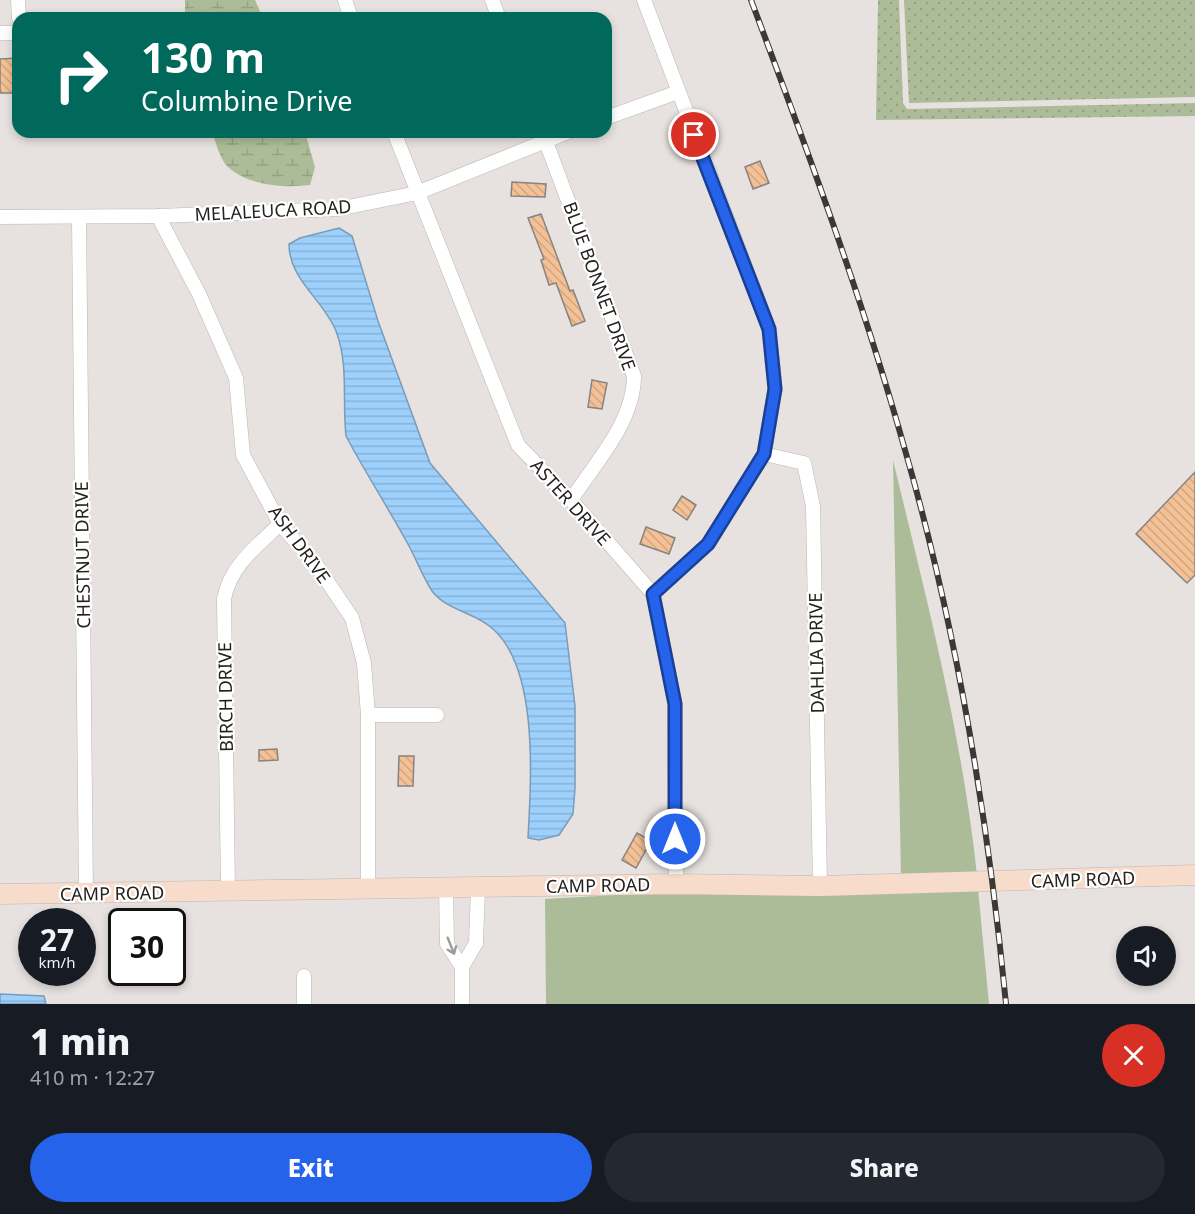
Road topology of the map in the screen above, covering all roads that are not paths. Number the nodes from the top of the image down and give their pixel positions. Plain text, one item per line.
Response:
1 (644, 0) edge
2 (678, 92) junction
3 (612, 116) edge
4 (396, 138) edge
5 (540, 138) edge
6 (545, 138) edge
7 (417, 193) junction
8 (158, 216) junction
9 (0, 217) edge
10 (79, 217) junction
11 (764, 454) junction
12 (571, 500) junction
13 (280, 524) junction
14 (653, 594) junction
15 (368, 715) junction
16 (437, 715) dead end
17 (1195, 875) edge
18 (676, 884) junction
19 (820, 886) junction
20 (446, 888) junction
21 (478, 888) junction
22 (368, 890) junction
23 (228, 891) junction
24 (86, 893) junction
25 (0, 894) edge
26 (462, 967) junction
27 (304, 976) dead end
28 (303, 1004) edge
29 (462, 1004) edge

1 - 2 street
2 - 3 street
2 - 11 street
4 - 7 street, ASTER DRIVE
5 - 7 street, MELALEUCA ROAD
6 - 12 street, BLUE BONNET DRIVE
7 - 8 street, MELALEUCA ROAD
7 - 12 street, ASTER DRIVE
8 - 10 street, MELALEUCA ROAD
8 - 13 street, ASH DRIVE
9 - 10 street, MELALEUCA ROAD
10 - 24 street, CHESTNUT DRIVE
11 - 14 street
11 - 19 street, DAHLIA DRIVE
12 - 14 street, ASTER DRIVE
13 - 15 street, ASH DRIVE
13 - 23 street, BIRCH DRIVE
14 - 18 street, ASTER DRIVE
15 - 16 street
15 - 22 street, ASH DRIVE
17 - 19 street, CAMP ROAD
18 - 19 street, CAMP ROAD
18 - 21 street, CAMP ROAD
20 - 21 street, CAMP ROAD
20 - 22 street, CAMP ROAD
20 -> 26 street
21 - 26 street
22 - 23 street, CAMP ROAD
23 - 24 street, CAMP ROAD
24 - 25 street, CAMP ROAD
26 - 29 street
27 - 28 street

